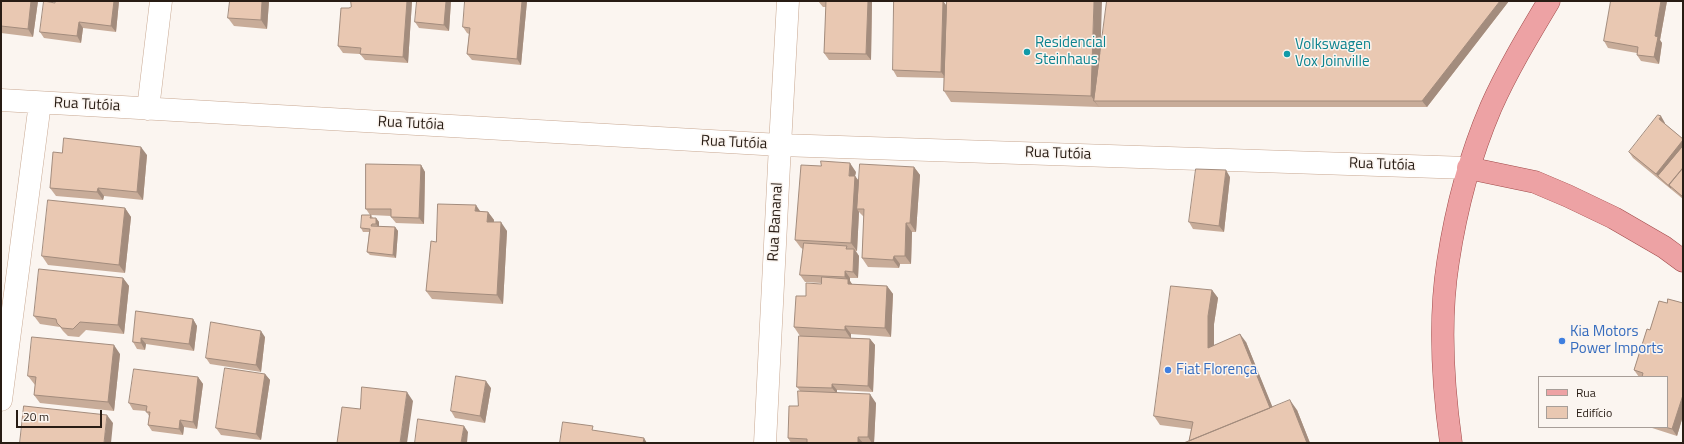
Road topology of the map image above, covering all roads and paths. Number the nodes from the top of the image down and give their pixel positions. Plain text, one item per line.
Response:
1 (161, 1) edge
2 (788, 1) edge
3 (1549, 1) edge
4 (1, 100) edge
5 (40, 103) junction
6 (148, 109) junction
7 (780, 145) junction
8 (1468, 168) junction
9 (1683, 261) edge
10 (1, 400) edge
11 (765, 443) edge
12 (1451, 443) edge

1 - 6 street
2 - 7 street, Rua Bananal
3 - 8 main road
4 - 5 street, Rua Tutóia
5 - 6 street, Rua Tutóia
5 - 10 street
6 - 7 street, Rua Tutóia
7 - 8 street, Rua Tutóia
7 - 11 street, Rua Bananal
8 - 9 main road
8 - 12 main road

